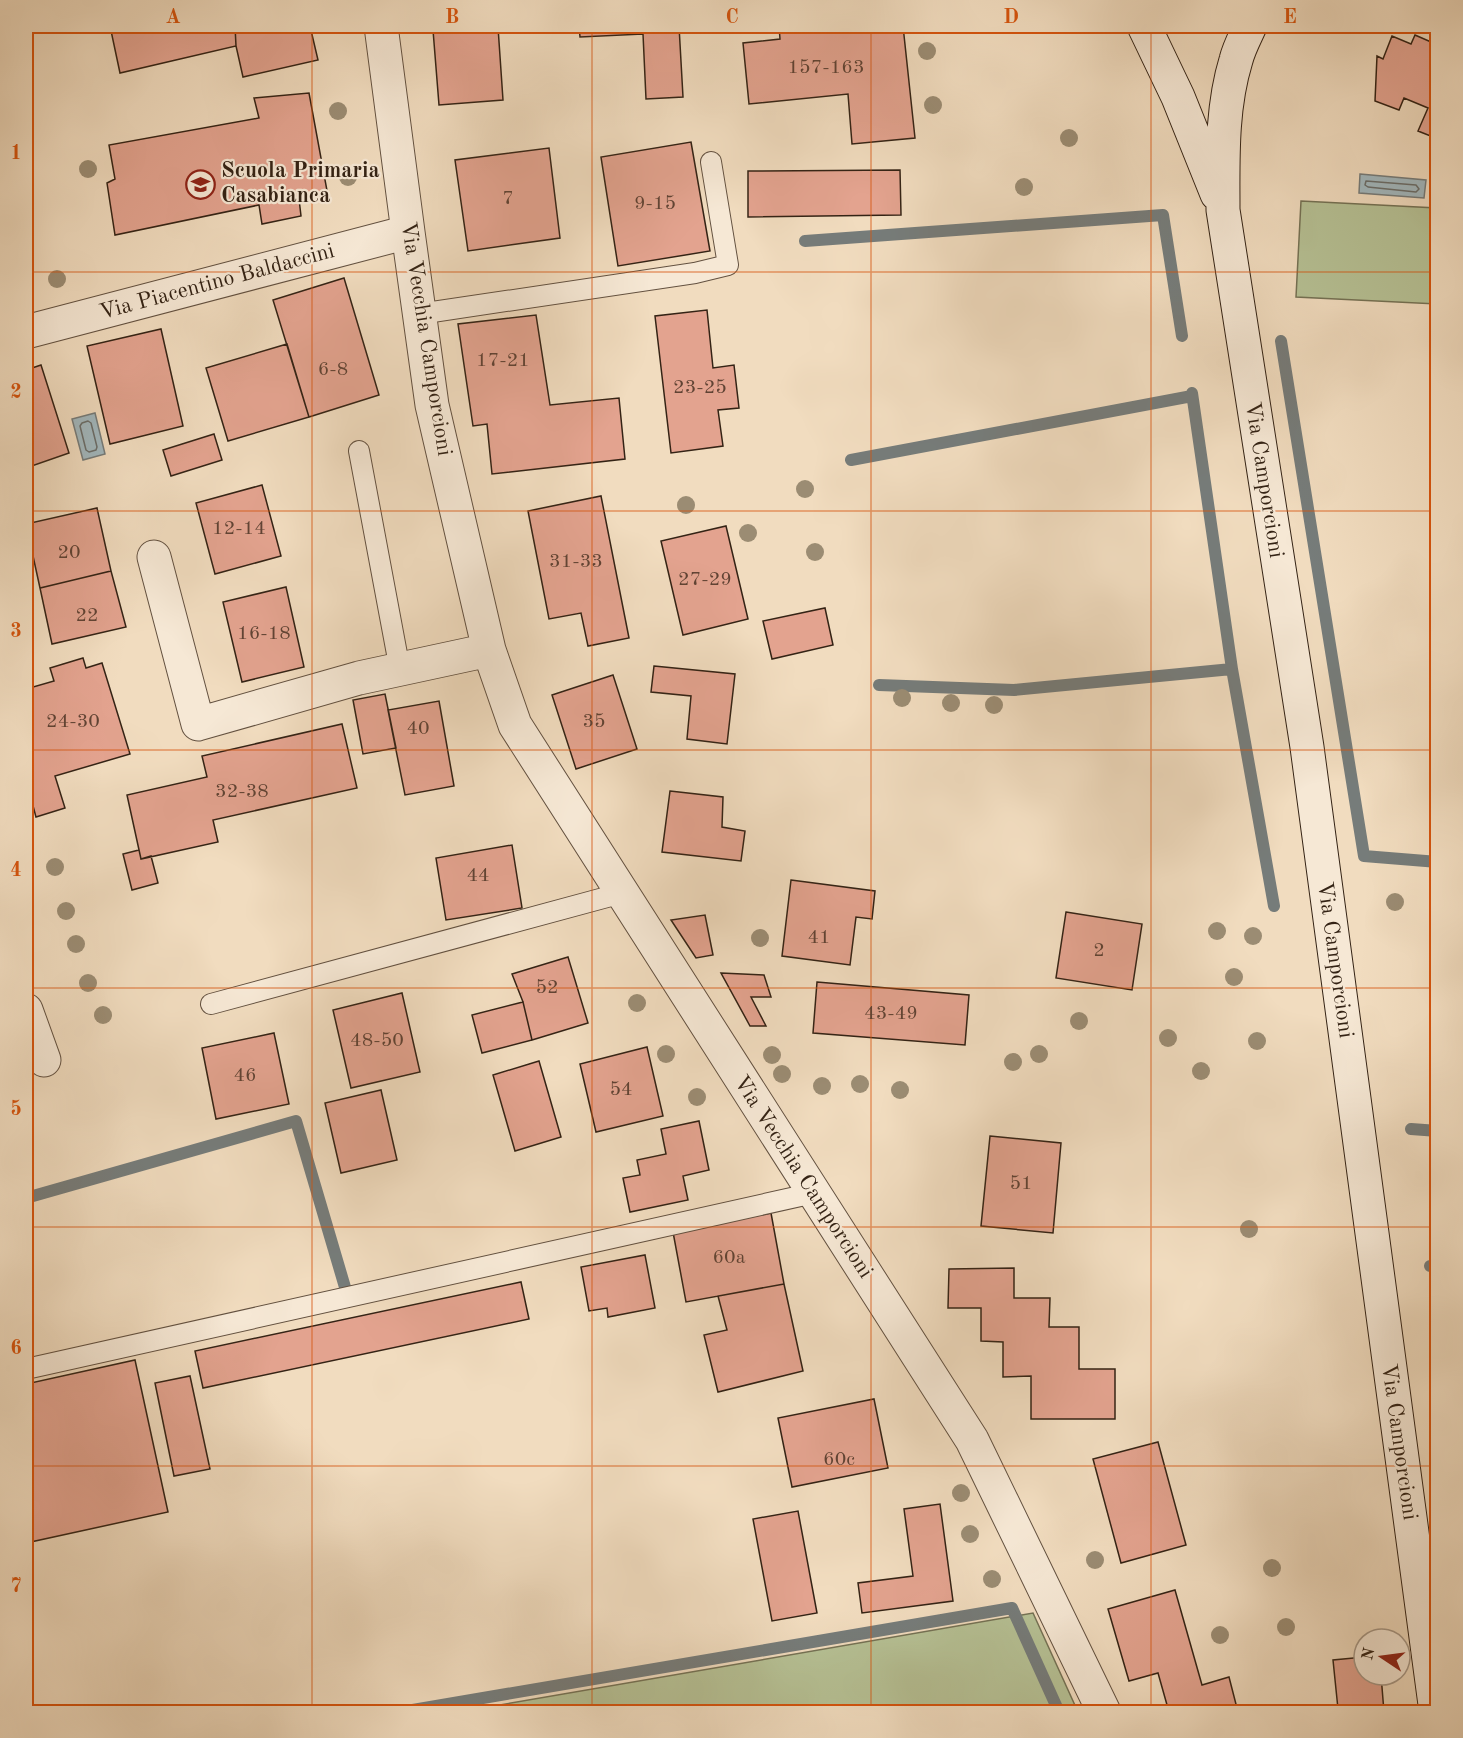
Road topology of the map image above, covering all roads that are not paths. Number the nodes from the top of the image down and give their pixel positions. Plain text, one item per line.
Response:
1 (381, 26) edge
2 (1144, 26) edge
3 (1250, 26) edge
4 (711, 162) dead end
5 (1223, 210) junction
6 (408, 232) junction
7 (419, 314) junction
8 (26, 332) edge
9 (359, 451) dead end
10 (154, 557) dead end
11 (489, 650) junction
12 (400, 669) junction
13 (622, 893) junction
14 (211, 1004) dead end
15 (26, 1010) edge
16 (44, 1060) dead end
17 (814, 1193) junction
18 (26, 1369) edge
19 (1104, 1713) edge
20 (1436, 1713) edge

1 - 6 street, Via Vecchia Camporcioni
2 - 5 street
3 - 5 street
4 - 7 lane
5 - 20 street, Via Camporcioni
6 - 7 street, Via Vecchia Camporcioni
6 - 8 street, Via Piacentino Baldaccini
7 - 11 street, Via Vecchia Camporcioni
9 - 12 lane
10 - 12 street
11 - 12 street
11 - 13 street, Via Vecchia Camporcioni
13 - 14 lane
13 - 17 street, Via Vecchia Camporcioni
15 - 16 street
17 - 18 lane
17 - 19 street, Via Vecchia Camporcioni

